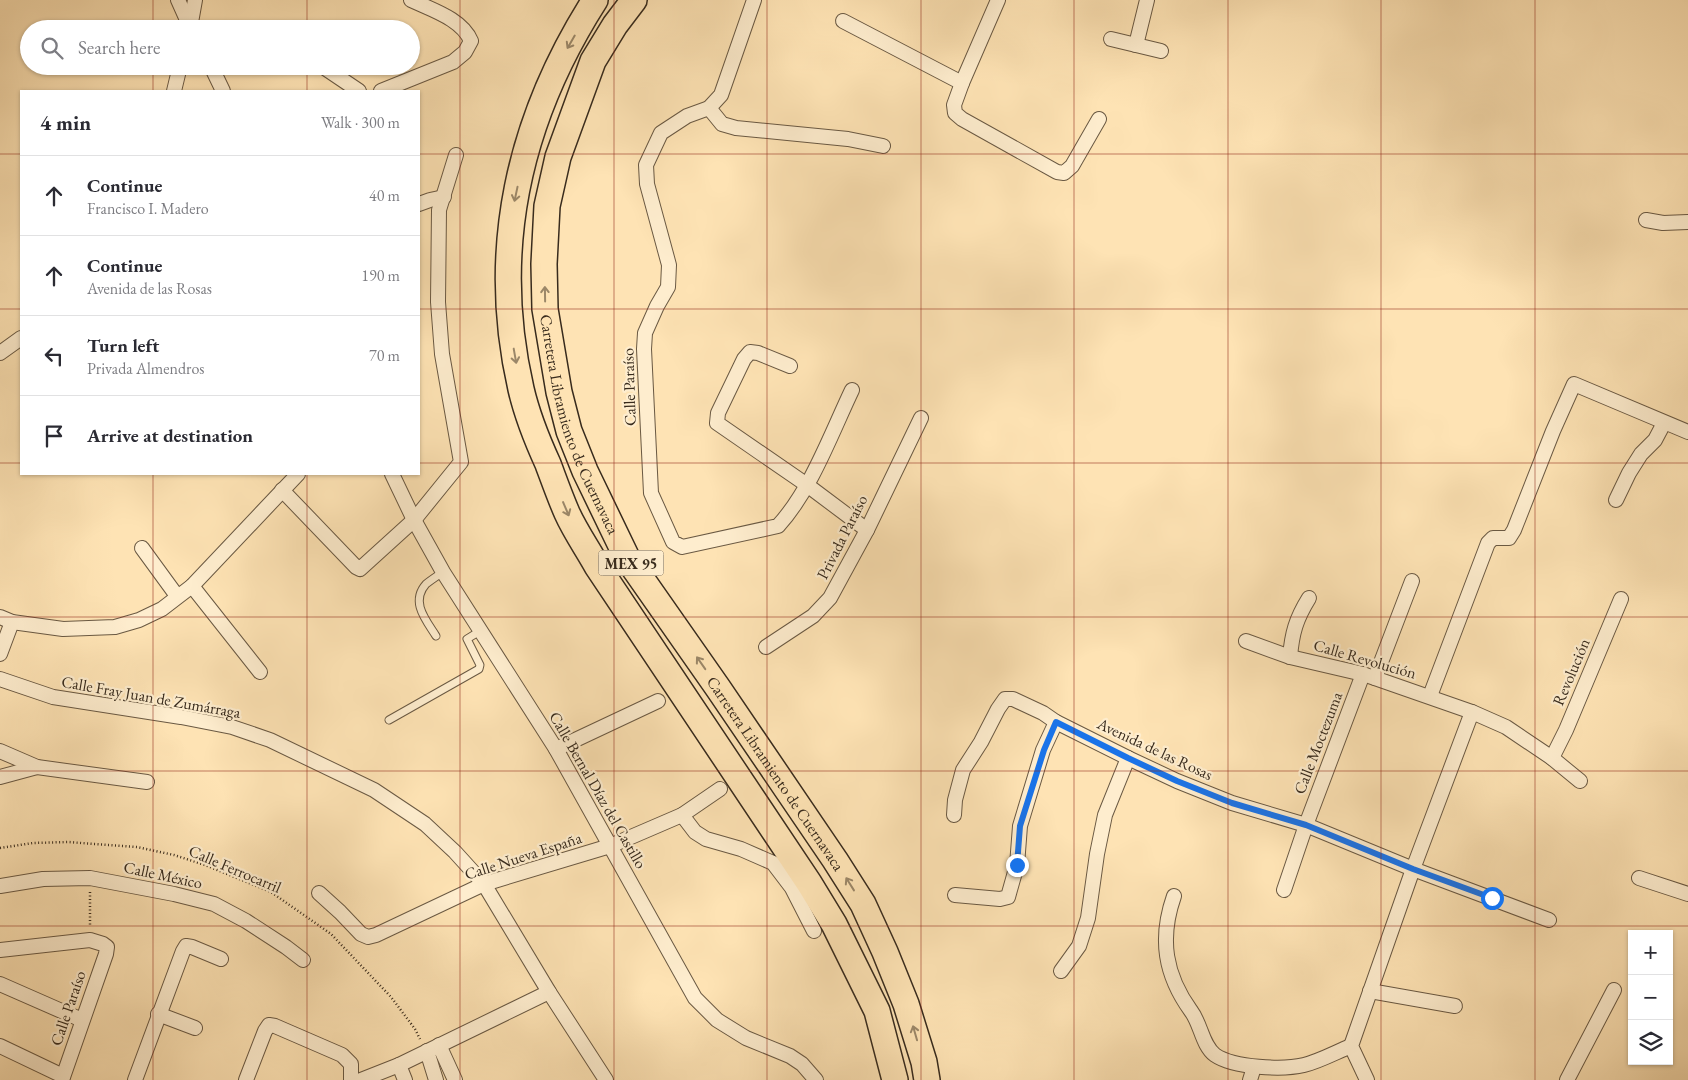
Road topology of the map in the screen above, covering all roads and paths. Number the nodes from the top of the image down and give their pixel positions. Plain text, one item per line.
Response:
1 (178, 0) edge
2 (195, 0) edge
3 (412, 0) edge
4 (595, 0) edge
5 (634, 0) edge
6 (754, 0) edge
7 (1147, 0) edge
8 (996, 1) edge
9 (187, 20) edge
10 (191, 20) edge
11 (843, 21) dead end
12 (1111, 39) dead end
13 (1136, 45) junction
14 (1161, 51) dead end
15 (178, 75) edge
16 (215, 75) edge
17 (335, 75) edge
18 (962, 83) junction
19 (174, 90) edge
20 (223, 90) edge
21 (358, 90) edge
22 (383, 90) edge
23 (709, 108) junction
24 (1099, 119) dead end
25 (883, 146) dead end
26 (456, 155) dead end
27 (444, 197) junction
28 (420, 204) edge
29 (1646, 220) dead end
30 (1688, 222) edge
31 (20, 339) edge
32 (0, 353) edge
33 (790, 366) dead end
34 (852, 390) dead end
35 (921, 418) dead end
36 (1664, 423) junction
37 (1688, 432) edge
38 (297, 475) edge
39 (392, 475) edge
40 (807, 485) junction
41 (282, 490) junction
42 (1616, 500) dead end
43 (414, 520) junction
44 (867, 530) junction
45 (142, 548) dead end
46 (443, 572) junction
47 (1412, 581) dead end
48 (192, 586) junction
49 (177, 596) junction
50 (1310, 598) dead end
51 (1621, 599) dead end
52 (6, 620) edge
53 (480, 631) junction
54 (436, 636) dead end
55 (1246, 641) dead end
56 (766, 646) dead end
57 (0, 654) edge
58 (1290, 657) junction
59 (260, 672) dead end
60 (1369, 676) junction
61 (0, 679) edge
62 (1430, 696) junction
63 (658, 701) dead end
64 (1472, 712) junction
65 (389, 720) dead end
66 (1056, 722) junction
67 (556, 749) junction
68 (0, 751) edge
69 (1128, 758) junction
70 (1552, 758) junction
71 (37, 767) junction
72 (0, 777) edge
73 (1580, 781) dead end
74 (147, 782) dead end
75 (720, 790) dead end
76 (682, 815) junction
77 (954, 815) dead end
78 (1306, 825) junction
79 (610, 846) junction
80 (0, 848) edge
81 (1413, 869) junction
82 (90, 878) junction
83 (1639, 878) dead end
84 (484, 884) junction
85 (0, 886) edge
86 (1284, 890) dead end
87 (319, 893) dead end
88 (1688, 894) edge
89 (955, 895) dead end
90 (1174, 896) dead end
91 (1549, 920) dead end
92 (814, 931) dead end
93 (90, 940) junction
94 (0, 950) edge
95 (222, 959) dead end
96 (303, 960) dead end
97 (1061, 971) dead end
98 (0, 984) edge
99 (1614, 990) dead end
100 (1370, 991) junction
101 (549, 992) junction
102 (1455, 1006) dead end
103 (158, 1014) junction
104 (82, 1020) junction
105 (195, 1028) dead end
106 (0, 1046) edge
107 (1351, 1046) junction
108 (433, 1048) junction
109 (398, 1065) junction
110 (1252, 1074) edge
111 (63, 1078) edge
112 (135, 1080) edge
113 (246, 1080) edge
114 (352, 1080) edge
115 (361, 1080) edge
116 (405, 1080) edge
117 (436, 1080) edge
118 (454, 1080) edge
119 (606, 1080) edge
120 (816, 1080) edge
121 (895, 1080) edge
122 (927, 1080) edge
123 (1367, 1080) edge
124 (1567, 1080) edge

1 - 9 street
2 - 10 street
3 - 22 street
4 -> 121 highway, Carretera Libramiento de Cuernavaca / MEX 95
122 -> 5 highway, Carretera Libramiento de Cuernavaca / MEX 95
6 - 23 street
7 - 13 street
8 - 18 street
11 - 18 street
12 - 13 street
13 - 14 street
15 - 19 street
16 - 20 street
17 - 21 street
18 - 24 street
23 - 25 street
23 - 40 street, Calle Paraíso
26 - 27 street
27 - 28 street
27 - 43 street
29 - 30 street
31 - 32 street
33 - 40 street
34 - 40 street, Calle Paraíso
35 - 44 street, Privada Paraíso
36 - 37 street
36 - 42 street
36 - 62 street
38 - 41 street
39 - 43 street, Calle Bernal Díaz del Castillo
40 - 44 street
41 - 43 street
41 - 48 street
43 - 46 street, Calle Bernal Díaz del Castillo
44 - 56 street, Privada Paraíso
45 - 49 street
46 - 53 street, Calle Bernal Díaz del Castillo
46 - 54 lane
47 - 60 street, Calle Moctezuma
48 - 49 street
48 - 59 street
49 - 52 street
50 - 58 street
51 - 70 street, Revolución
52 - 57 street
53 - 65 lane
53 - 67 street, Calle Bernal Díaz del Castillo
55 - 58 street, Calle Revolución
58 - 60 street, Calle Revolución
60 - 62 street, Calle Revolución
60 - 78 street, Calle Moctezuma
61 - 84 street, Calle Fray Juan de Zumárraga
62 - 64 street, Calle Revolución
63 - 67 street
64 - 70 street, Calle Revolución
64 - 81 street
66 - 69 street, Avenida de las Rosas
66 - 77 street, Avenida de las Rosas
66 - 89 street
67 - 79 street, Calle Bernal Díaz del Castillo
68 - 71 street
69 - 78 street, Avenida de las Rosas
69 - 97 street
70 - 73 street, Calle Revolución
71 - 72 street
71 - 74 street
75 - 76 street, Calle Nueva España
76 - 79 street, Calle Nueva España
76 - 92 street
78 - 81 street, Avenida de las Rosas
78 - 86 street, Calle Moctezuma
79 - 84 street, Calle Nueva España
79 - 120 street, Calle Bernal Díaz del Castillo
80 - 108 path, Calle Ferrocarril
81 - 91 street, Avenida de las Rosas
81 - 100 street
82 - 85 street, Calle México
82 - 93 path
82 - 96 street, Calle México
83 - 88 street
84 - 87 street, Calle Nueva España
84 - 101 street, Calle Fray Juan de Zumárraga
90 - 110 street
93 - 94 street
93 - 104 street, Calle Paraíso
95 - 103 street
98 - 104 street
99 - 124 street
100 - 102 street
100 - 107 street
101 - 108 street
101 - 119 street, Calle Fray Juan de Zumárraga
103 - 105 street
103 - 112 street
104 - 111 street, Calle Paraíso
106 - 111 street
107 - 110 street
107 - 123 street
108 - 109 street
108 - 117 street
108 - 118 street
109 - 115 street
109 - 116 street
113 - 114 street

